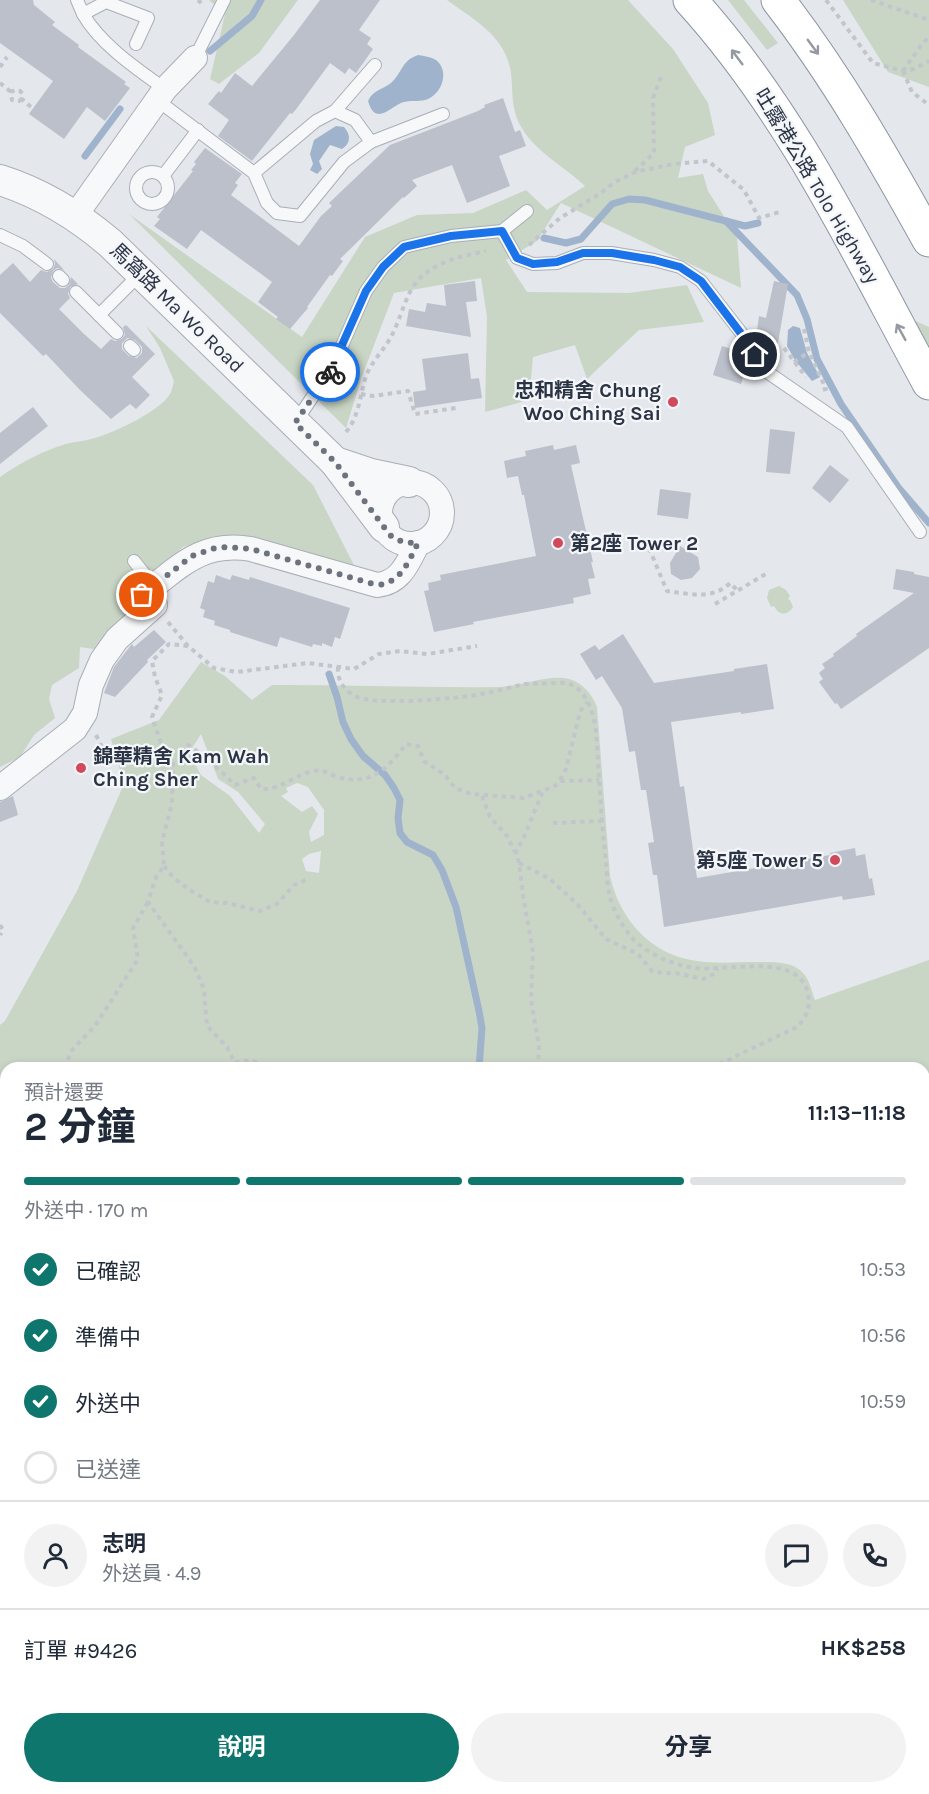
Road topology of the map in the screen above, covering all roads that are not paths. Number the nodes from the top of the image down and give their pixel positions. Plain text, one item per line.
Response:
1 (76, 0) edge
2 (224, 0) edge
3 (690, 0) edge
4 (778, 0) edge
5 (83, 14) junction
6 (136, 44) dead end
7 (195, 58) joint
8 (375, 65) dead end
9 (161, 94) junction
10 (335, 111) junction
11 (443, 114) dead end
12 (198, 130) junction
13 (371, 142) junction
14 (254, 173) junction
15 (163, 176) dead end
16 (0, 180) edge
17 (527, 211) dead end
18 (75, 216) junction
19 (502, 231) junction
20 (0, 235) edge
21 (929, 240) edge
22 (47, 264) dead end
23 (141, 273) junction
24 (76, 292) dead end
25 (99, 315) junction
26 (117, 333) dead end
27 (929, 383) edge
28 (295, 423) junction
29 (335, 462) junction
30 (409, 482) junction
31 (384, 527) junction
32 (920, 532) dead end
33 (418, 543) junction
34 (134, 561) dead end
35 (155, 595) junction
36 (0, 788) edge

1 - 5 lane
2 - 7 lane
27 -> 3 highway, 吐露港公路 Tolo Highway
4 -> 21 highway
5 - 6 lane
5 - 9 lane
7 - 9 street
8 - 10 lane
9 - 12 lane
9 - 18 street
10 - 13 lane
10 - 14 lane
11 - 13 lane
12 - 14 lane
12 - 15 lane
13 - 14 lane
16 - 18 street, 馬窩路 Ma Wo Road
17 - 19 lane
18 - 23 street, 馬窩路 Ma Wo Road
19 - 28 lane
19 - 32 lane
20 - 22 lane
23 - 25 lane
23 - 28 street, 馬窩路 Ma Wo Road
24 - 25 lane
25 - 26 lane
28 - 29 street, 馬窩路 Ma Wo Road
29 - 30 street, 馬窩路 Ma Wo Road
29 - 31 street, 馬窩路 Ma Wo Road
30 - 31 street
30 - 33 street, 馬窩路 Ma Wo Road
31 - 33 street, 馬窩路 Ma Wo Road
33 - 35 street, 馬窩路 Ma Wo Road
34 - 35 lane
35 - 36 street, 馬窩路 Ma Wo Road

